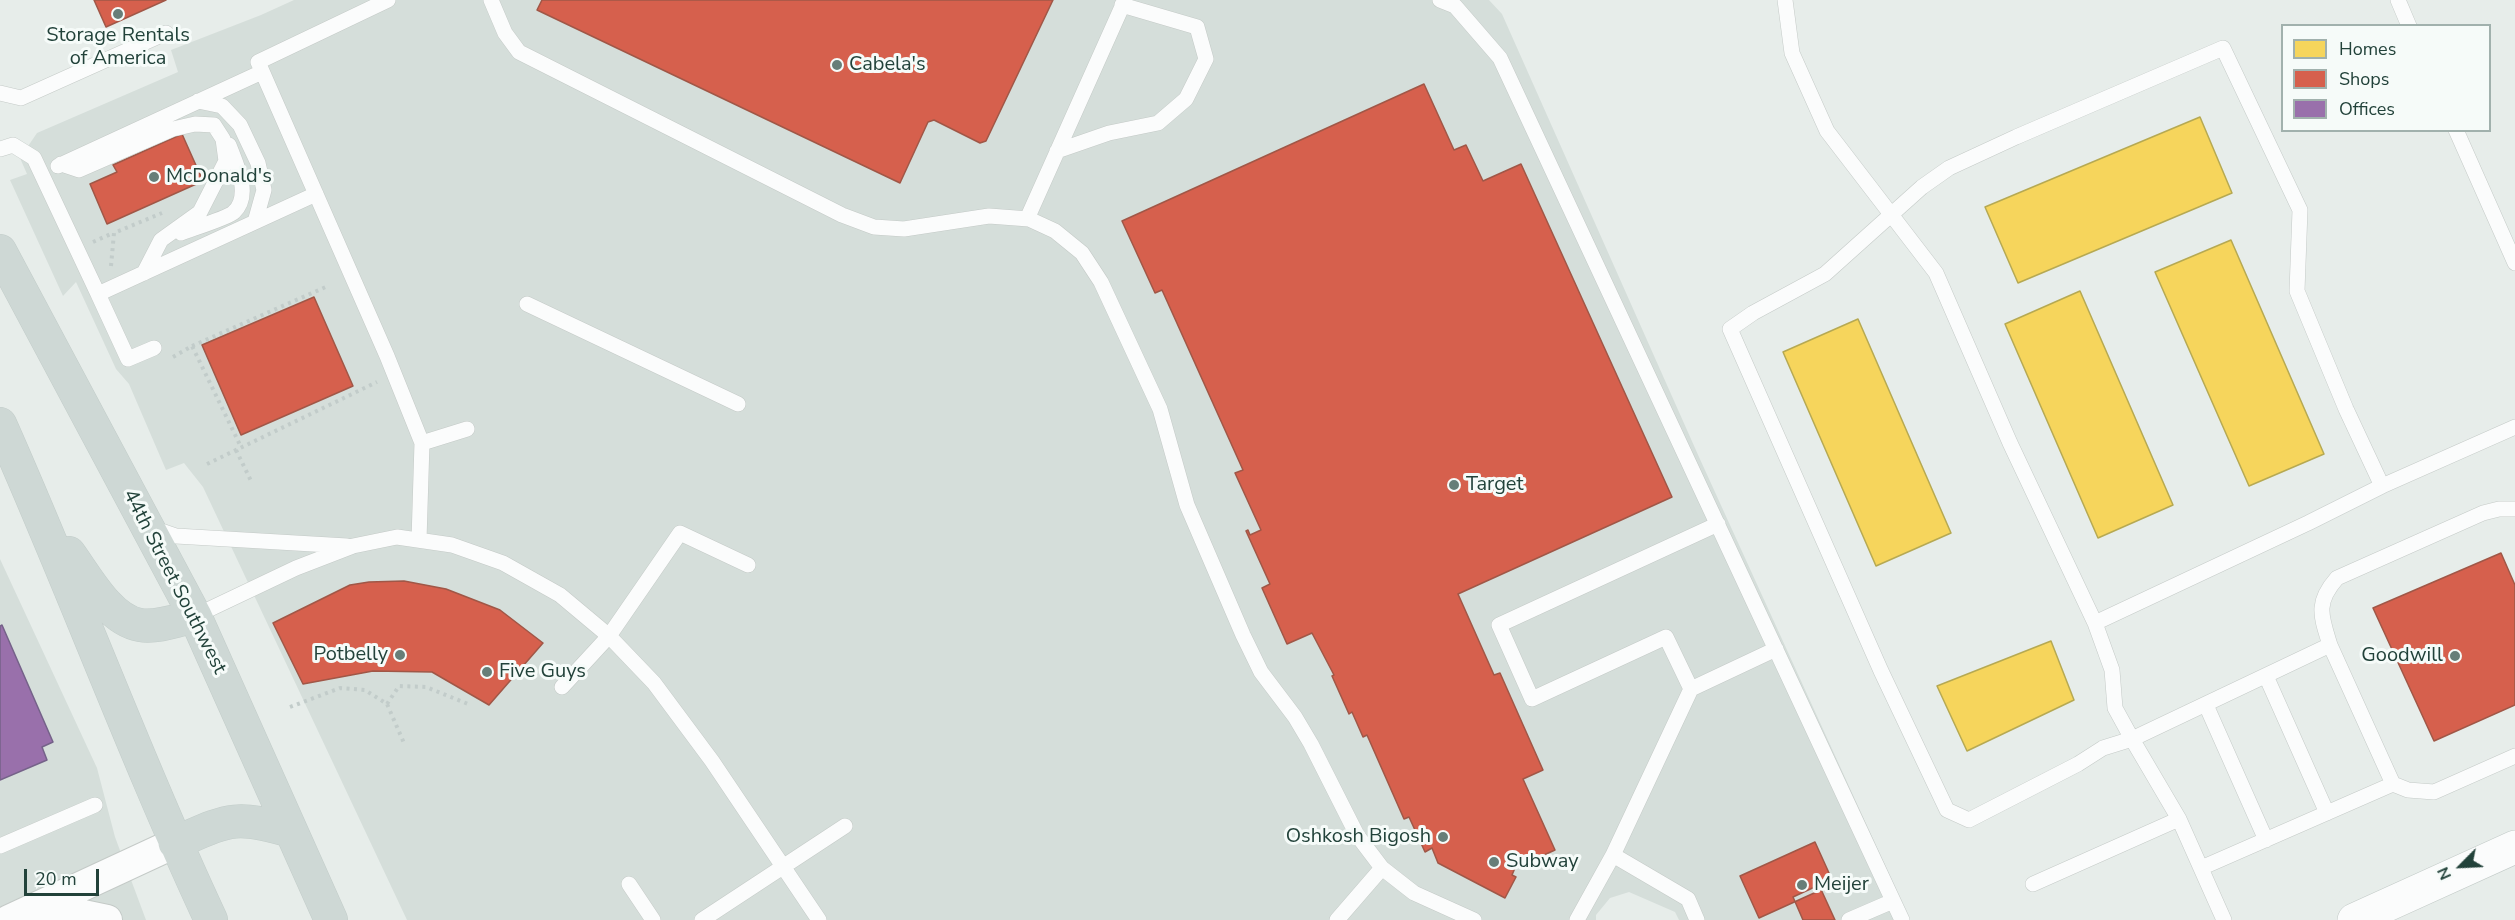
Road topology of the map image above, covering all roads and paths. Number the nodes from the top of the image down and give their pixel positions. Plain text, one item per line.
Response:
1 (388, 0) edge
2 (491, 0) edge
3 (1440, 0) edge
4 (1785, 0) edge
5 (2398, 0) edge
6 (1124, 3) edge
7 (2408, 24) edge
8 (166, 33) dead end
9 (262, 72) junction
10 (0, 93) edge
11 (198, 101) junction
12 (214, 125) junction
13 (2457, 132) edge
14 (0, 149) edge
15 (1057, 151) junction
16 (61, 165) junction
17 (42, 174) junction
18 (316, 194) junction
19 (170, 211) dead end
20 (1891, 215) junction
21 (1027, 219) junction
22 (255, 222) junction
23 (114, 233) junction
24 (161, 240) junction
25 (92, 242) dead end
26 (0, 251) edge
27 (2515, 263) edge
28 (144, 273) junction
29 (328, 286) dead end
30 (104, 291) junction
31 (0, 294) edge
32 (527, 304) dead end
33 (34, 315) junction
34 (192, 346) junction
35 (154, 348) dead end
36 (166, 361) dead end
37 (378, 382) dead end
38 (738, 404) dead end
39 (0, 424) edge
40 (2515, 427) edge
41 (467, 429) dead end
42 (422, 443) junction
43 (241, 447) junction
44 (236, 450) junction
45 (207, 464) dead end
46 (252, 483) dead end
47 (2382, 486) junction
48 (2515, 509) edge
49 (40, 513) junction
50 (1718, 524) junction
51 (147, 525) junction
52 (419, 540) junction
53 (353, 546) junction
54 (748, 565) dead end
55 (195, 616) junction
56 (2095, 623) junction
57 (609, 636) junction
58 (2330, 645) junction
59 (1776, 649) junction
60 (2266, 676) junction
61 (562, 687) dead end
62 (1690, 690) junction
63 (387, 704) junction
64 (468, 704) dead end
65 (2206, 705) junction
66 (290, 707) dead end
67 (2132, 739) junction
68 (2515, 741) edge
69 (404, 743) dead end
70 (2513, 757) edge
71 (2393, 783) junction
72 (94, 805) dead end
73 (2327, 813) junction
74 (2179, 819) junction
75 (845, 826) dead end
76 (290, 831) junction
77 (2266, 840) junction
78 (175, 843) junction
79 (0, 846) edge
80 (2515, 847) edge
81 (1613, 855) junction
82 (784, 867) junction
83 (1383, 868) junction
84 (2201, 868) junction
85 (2033, 884) dead end
86 (629, 885) dead end
87 (1893, 901) junction
88 (40, 906) junction
89 (2371, 917) edge
90 (9, 920) edge
91 (107, 920) edge
92 (211, 920) edge
93 (331, 920) edge
94 (653, 920) edge
95 (702, 920) edge
96 (819, 920) edge
97 (1337, 920) edge
98 (1474, 920) edge
99 (1577, 920) edge
100 (1698, 920) edge
101 (1849, 920) edge
102 (1902, 920) edge
103 (2224, 920) edge

1 - 9 lane
2 - 21 lane
3 - 50 lane
4 - 20 lane
5 - 7 lane
6 - 15 lane
6 - 15 lane
8 - 10 lane
9 - 11 lane
9 - 18 lane
11 - 16 lane
11 - 22 lane
12 - 16 lane
12 - 24 lane
12 - 24 lane
13 - 27 lane
14 - 17 lane
15 - 21 lane
16 - 17 lane
17 - 30 lane
18 - 22 lane
18 - 42 lane
19 - 23 path
20 - 47 lane
20 - 56 lane
20 - 67 lane
21 - 83 lane
22 - 28 lane
23 - 25 path
23 - 30 path
24 - 28 lane
26 - 33 main road, 44th Street Southwest
28 - 30 lane
29 - 34 path
30 - 35 lane
31 - 33 main road
32 - 38 lane
33 - 51 main road, 44th Street Southwest
34 - 36 path
34 - 43 path
37 - 43 path
39 - 49 main road
40 - 47 lane
41 - 42 lane
42 - 52 lane
43 - 44 path
44 - 45 path
44 - 46 path
47 - 56 lane
48 - 58 lane
49 - 55 main road
49 - 78 main road
50 - 59 lane
50 - 62 lane
51 - 53 lane
51 - 55 main road, 44th Street Southwest
52 - 53 lane
52 - 57 lane
53 - 55 lane
54 - 57 lane
55 - 76 main road, 44th Street Southwest
56 - 67 lane
57 - 61 lane
57 - 82 lane
58 - 60 lane
58 - 71 lane
59 - 62 lane
59 - 87 lane
60 - 65 lane
60 - 73 lane
62 - 81 lane
63 - 64 path
63 - 66 path
63 - 69 path
65 - 67 lane
65 - 77 lane
67 - 74 lane
68 - 70 lane
70 - 71 lane
71 - 73 lane
72 - 79 lane
73 - 77 lane
74 - 84 lane
74 - 85 lane
75 - 82 lane
76 - 78 main road
76 - 93 main road, 44th Street Southwest
77 - 84 lane
78 - 88 street
78 - 92 main road
80 - 89 street
81 - 99 lane
81 - 100 lane
82 - 95 lane
82 - 96 lane
83 - 97 lane
83 - 98 lane
84 - 103 lane
86 - 94 lane
87 - 101 lane
87 - 102 lane
88 - 90 street
88 - 91 street

